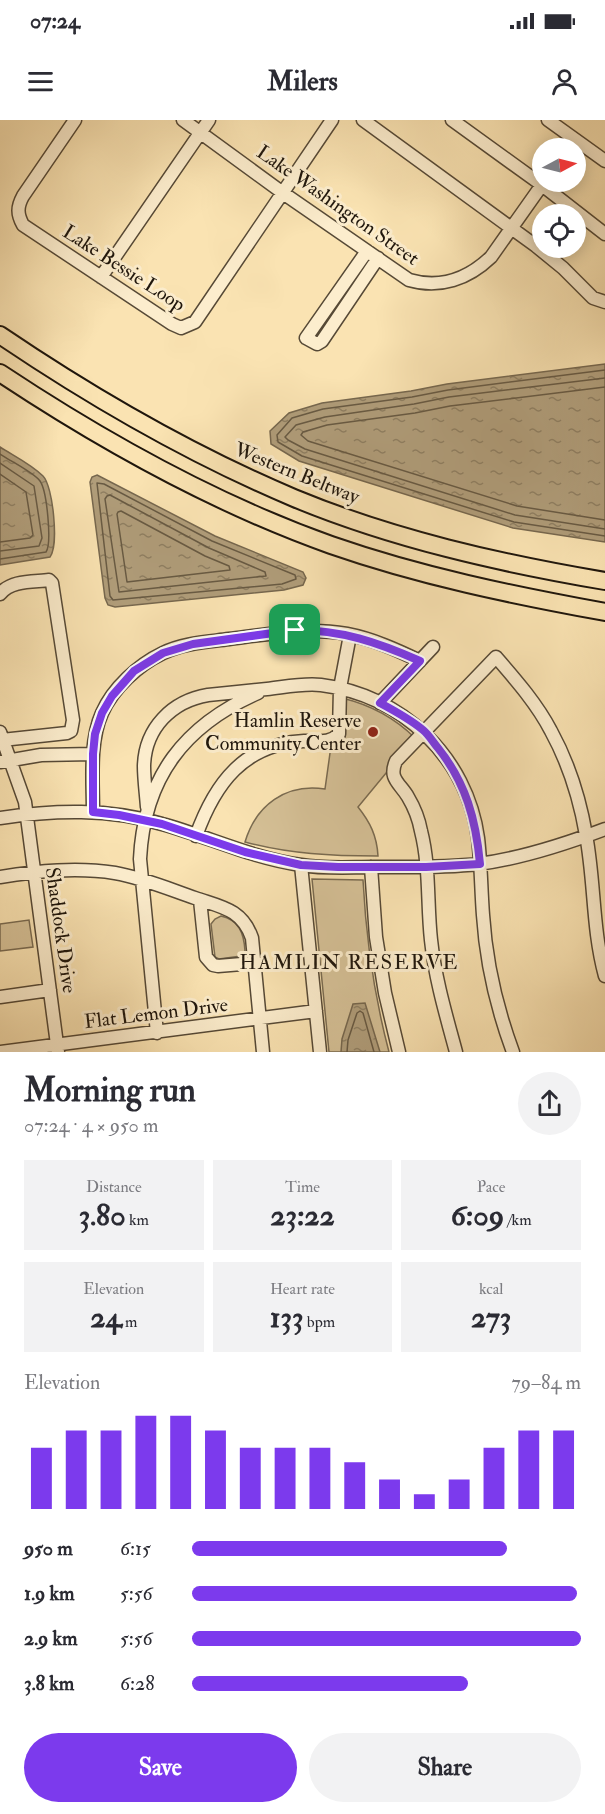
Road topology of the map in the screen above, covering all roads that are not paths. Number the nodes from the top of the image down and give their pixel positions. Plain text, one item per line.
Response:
1 (75, 120) edge
2 (183, 120) edge
3 (209, 120) edge
4 (332, 120) edge
5 (363, 120) edge
6 (452, 120) edge
7 (548, 120) edge
8 (200, 132) junction
9 (565, 138) edge
10 (586, 152) edge
11 (605, 161) edge
12 (532, 175) edge
13 (537, 192) edge
14 (554, 192) edge
15 (283, 193) junction
16 (512, 228) junction
17 (605, 234) edge
18 (367, 251) junction
19 (378, 258) junction
20 (101, 277) junction
21 (605, 302) edge
22 (0, 335) edge
23 (0, 373) edge
24 (605, 580) edge
25 (0, 594) edge
26 (605, 612) edge
27 (350, 635) junction
28 (433, 647) dead end
29 (420, 661) junction
30 (271, 688) junction
31 (340, 688) junction
32 (380, 703) junction
33 (425, 732) junction
34 (1, 736) edge
35 (93, 754) junction
36 (5, 762) edge
37 (147, 807) junction
38 (93, 812) junction
39 (26, 814) junction
40 (0, 818) edge
41 (144, 819) junction
42 (605, 830) edge
43 (196, 836) junction
44 (586, 836) junction
45 (480, 864) junction
46 (301, 865) junction
47 (371, 867) junction
48 (426, 867) junction
49 (34, 872) junction
50 (0, 877) edge
51 (141, 879) junction
52 (200, 900) junction
53 (254, 963) junction
54 (605, 976) edge
55 (50, 990) junction
56 (0, 997) edge
57 (316, 1011) junction
58 (260, 1019) junction
59 (157, 1033) junction
60 (57, 1048) edge
61 (0, 1052) edge
62 (263, 1052) edge
63 (320, 1052) edge
64 (399, 1052) edge
65 (456, 1052) edge
66 (513, 1052) edge

1 - 20 street, Lake Bessie Loop
2 - 8 street, Lake Washington Street
3 - 8 street
4 - 15 street, Lake Bessie Loop
5 - 16 street
6 - 12 street
7 - 9 street
8 - 15 street, Lake Washington Street
8 - 20 street
10 - 11 street
13 - 16 street, Lake Washington Street
14 - 17 street
15 - 18 street, Lake Washington Street
15 - 20 street, Lake Bessie Loop
16 - 19 street, Lake Washington Street
16 - 21 street
18 - 19 street, Lake Washington Street
18 - 19 street
22 - 24 highway, Western Beltway
23 - 26 highway
25 - 34 street
27 - 29 street
27 - 31 street
27 - 35 street
28 - 29 street
29 - 32 street
30 - 31 street
30 - 37 street
30 - 37 street
31 - 32 street
31 - 43 street
32 - 33 street
33 - 44 street
33 - 45 street
33 - 48 street
34 - 36 street, Shaddock Drive
35 - 36 street
35 - 38 street
36 - 39 street, Shaddock Drive
37 - 41 street
38 - 39 street
38 - 41 street
39 - 40 street
39 - 49 street, Shaddock Drive
41 - 43 street
41 - 51 street
42 - 44 street
43 - 46 street
44 - 45 street
44 - 54 street
45 - 48 street
45 - 66 street
46 - 47 street
46 - 57 street
47 - 48 street
47 - 64 street
48 - 65 street
49 - 50 street
49 - 51 street
49 - 55 street, Shaddock Drive
51 - 52 street
51 - 59 street
52 - 53 street
52 - 53 street
53 - 58 street
55 - 56 street
55 - 60 street, Shaddock Drive
57 - 58 street, Flat Lemon Drive
57 - 63 street
58 - 59 street, Flat Lemon Drive
58 - 62 street
59 - 60 street, Flat Lemon Drive
60 - 61 street, Flat Lemon Drive

